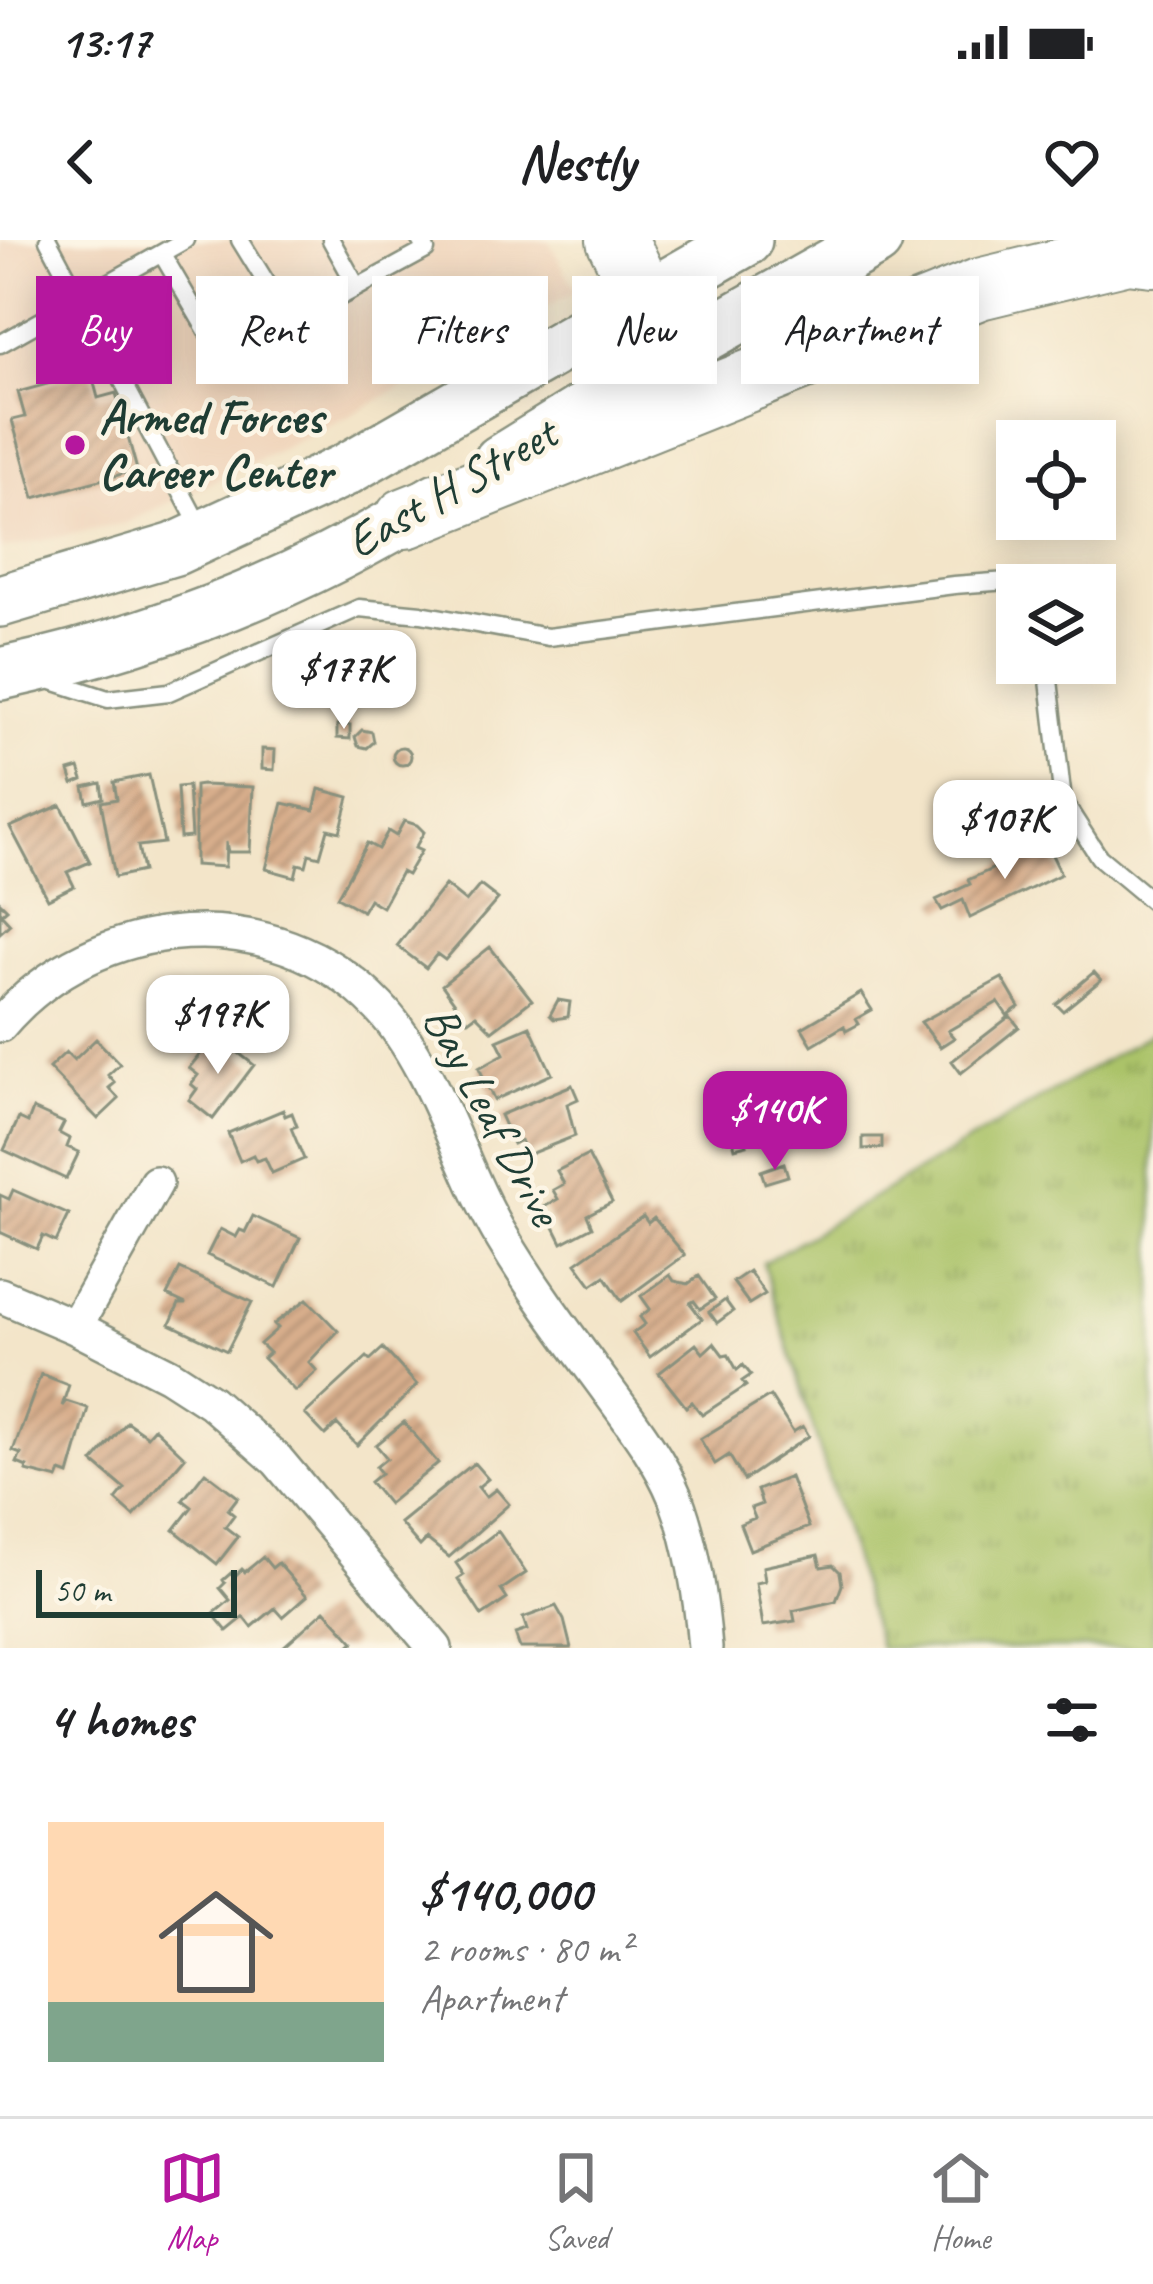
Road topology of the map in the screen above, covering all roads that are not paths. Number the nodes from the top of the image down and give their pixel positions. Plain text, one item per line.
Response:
1 (48, 240) edge
2 (185, 240) edge
3 (240, 240) edge
4 (331, 240) edge
5 (420, 240) edge
6 (616, 240) edge
7 (746, 240) edge
8 (876, 240) edge
9 (162, 254) junction
10 (1153, 256) edge
11 (68, 276) edge
12 (124, 276) edge
13 (262, 276) edge
14 (634, 276) edge
15 (686, 276) edge
16 (357, 287) junction
17 (348, 292) edge
18 (196, 312) edge
19 (36, 325) edge
20 (717, 329) edge
21 (572, 342) edge
22 (0, 344) edge
23 (126, 384) edge
24 (625, 384) edge
25 (406, 518) junction
26 (205, 535) junction
27 (996, 582) edge
28 (0, 601) edge
29 (8, 672) edge
30 (1049, 684) edge
31 (1153, 902) edge
32 (0, 1024) edge
33 (156, 1184) dead end
34 (0, 1295) edge
35 (75, 1327) junction
36 (435, 1648) edge
37 (705, 1648) edge

1 - 11 lane
2 - 9 lane
3 - 13 lane
4 - 16 lane
5 - 16 lane
6 - 14 highway
7 - 15 main road, East H Street
8 - 20 main road, East H Street
9 - 12 lane
9 - 18 lane
10 - 25 highway
16 - 17 lane
19 - 22 lane
21 - 26 main road, East H Street
23 - 26 lane
24 - 25 main road, East H Street
25 - 29 main road, East H Street
26 - 28 main road, East H Street
27 - 29 lane
30 - 31 lane
32 - 37 street, Bay Leaf Drive
33 - 35 street
34 - 35 street
35 - 36 street

